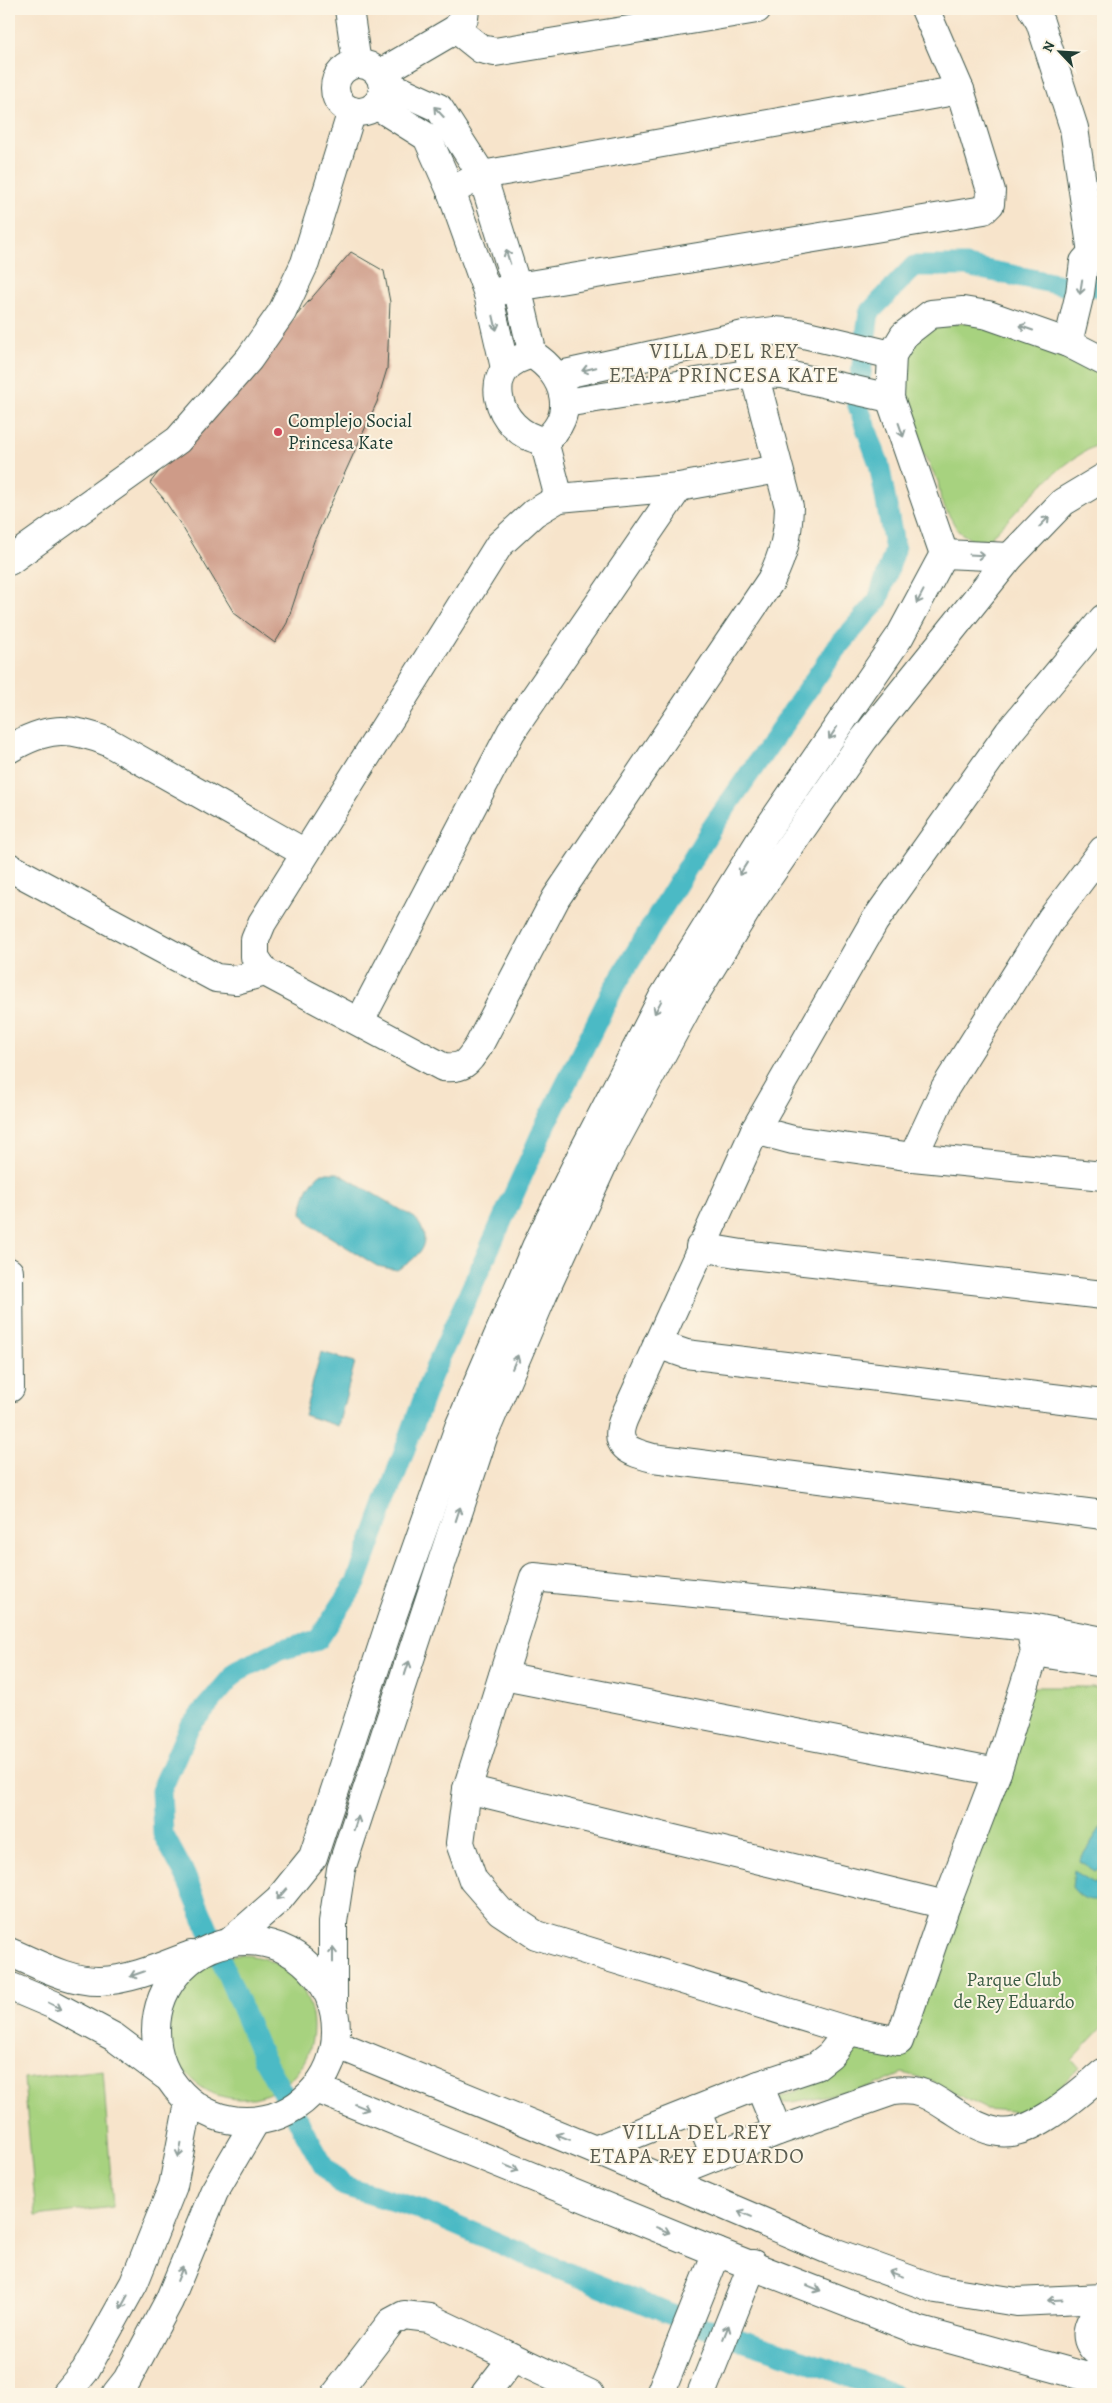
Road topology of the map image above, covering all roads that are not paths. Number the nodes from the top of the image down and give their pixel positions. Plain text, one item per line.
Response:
1 (349, 9) edge
2 (757, 9) edge
3 (925, 9) edge
4 (1032, 9) edge
5 (461, 19) edge
6 (369, 87) junction
7 (960, 90) junction
8 (482, 175) junction
9 (452, 191) junction
10 (1097, 252) edge
11 (518, 287) junction
12 (488, 294) junction
13 (799, 333) junction
14 (744, 335) junction
15 (1068, 343) junction
16 (533, 355) junction
17 (892, 355) junction
18 (1103, 361) edge
19 (505, 368) junction
20 (753, 373) junction
21 (556, 376) junction
22 (798, 378) junction
23 (890, 398) junction
24 (564, 403) junction
25 (544, 441) junction
26 (778, 468) junction
27 (1103, 478) edge
28 (679, 487) junction
29 (560, 498) junction
30 (944, 554) junction
31 (1010, 557) junction
32 (9, 561) edge
33 (1103, 618) edge
34 (9, 749) edge
35 (1103, 850) edge
36 (304, 853) junction
37 (9, 868) edge
38 (265, 972) junction
39 (360, 1021) junction
40 (755, 1130) junction
41 (913, 1156) junction
42 (1103, 1176) edge
43 (700, 1247) junction
44 (9, 1272) edge
45 (1103, 1295) edge
46 (657, 1344) junction
47 (10, 1388) dead end
48 (1103, 1404) edge
49 (1103, 1515) edge
50 (1033, 1639) junction
51 (1103, 1641) edge
52 (1103, 1663) edge
53 (503, 1676) junction
54 (997, 1772) junction
55 (467, 1789) junction
56 (946, 1905) junction
57 (232, 1940) junction
58 (9, 1952) edge
59 (200, 1952) junction
60 (9, 1986) edge
61 (333, 2003) junction
62 (849, 2031) junction
63 (336, 2044) junction
64 (166, 2076) junction
65 (1099, 2082) edge
66 (759, 2085) junction
67 (317, 2088) junction
68 (189, 2102) junction
69 (696, 2110) junction
70 (255, 2122) junction
71 (778, 2130) junction
72 (595, 2150) junction
73 (714, 2156) junction
74 (660, 2178) junction
75 (717, 2252) junction
76 (753, 2264) junction
77 (1103, 2298) edge
78 (1103, 2306) edge
79 (1103, 2356) edge
80 (676, 2357) junction
81 (512, 2359) junction
82 (1103, 2376) edge
83 (706, 2383) edge
84 (66, 2394) edge
85 (116, 2394) edge
86 (336, 2394) edge
87 (485, 2394) edge
88 (590, 2394) edge
89 (660, 2394) edge

1 - 6 street
2 - 5 street
3 - 7 street
4 - 10 street
5 - 6 street
8 -> 6 street
6 - 9 street
6 - 32 street
7 - 8 street
7 - 11 street
8 - 9 street
11 -> 8 street
9 - 12 street
10 -> 15 street
11 - 12 street
11 - 16 street
12 -> 19 street
13 - 14 street
13 - 17 street
13 - 22 street
14 - 20 street
14 -> 21 street
15 -> 17 street
15 - 18 street
16 - 19 street
16 - 21 street
17 - 23 street
19 - 25 street
20 - 22 street
20 - 24 street
20 - 26 street
21 - 24 street
22 - 23 street
23 -> 30 street
24 - 25 street
25 - 29 street
26 - 28 street
26 - 39 street
31 -> 27 street
28 - 29 street
28 - 39 street
29 - 36 street
30 -> 31 street
30 -> 57 street
61 -> 31 street
33 - 40 street
34 - 36 street
35 - 41 street
36 - 38 street
37 - 38 street
38 - 39 street
40 - 41 street
40 - 43 street
41 - 42 street
43 - 45 street
43 - 46 street
44 - 47 street
46 - 48 street
46 - 49 street
50 - 51 street
50 - 52 street
50 - 53 street
50 - 54 street
53 - 54 street
53 - 55 street
54 - 56 street
55 - 56 street
55 - 62 street
56 - 62 street
57 - 59 street
57 - 61 street
59 -> 58 street
59 - 64 street
60 -> 64 street
61 - 63 street
62 - 66 street
63 - 67 street
72 -> 63 street
64 - 68 street
65 - 71 street
66 - 69 street
66 - 71 street
67 - 70 street
67 -> 75 street
68 - 70 street
68 -> 84 street
69 - 72 street
69 - 73 street
85 -> 70 street
71 - 73 street
72 - 74 street
73 - 74 street
77 -> 74 street
75 - 76 street
75 - 80 street
76 -> 82 street
83 -> 76 street
78 - 79 street
80 - 83 street
80 - 89 street
81 - 86 street
81 - 87 street
81 - 88 street

